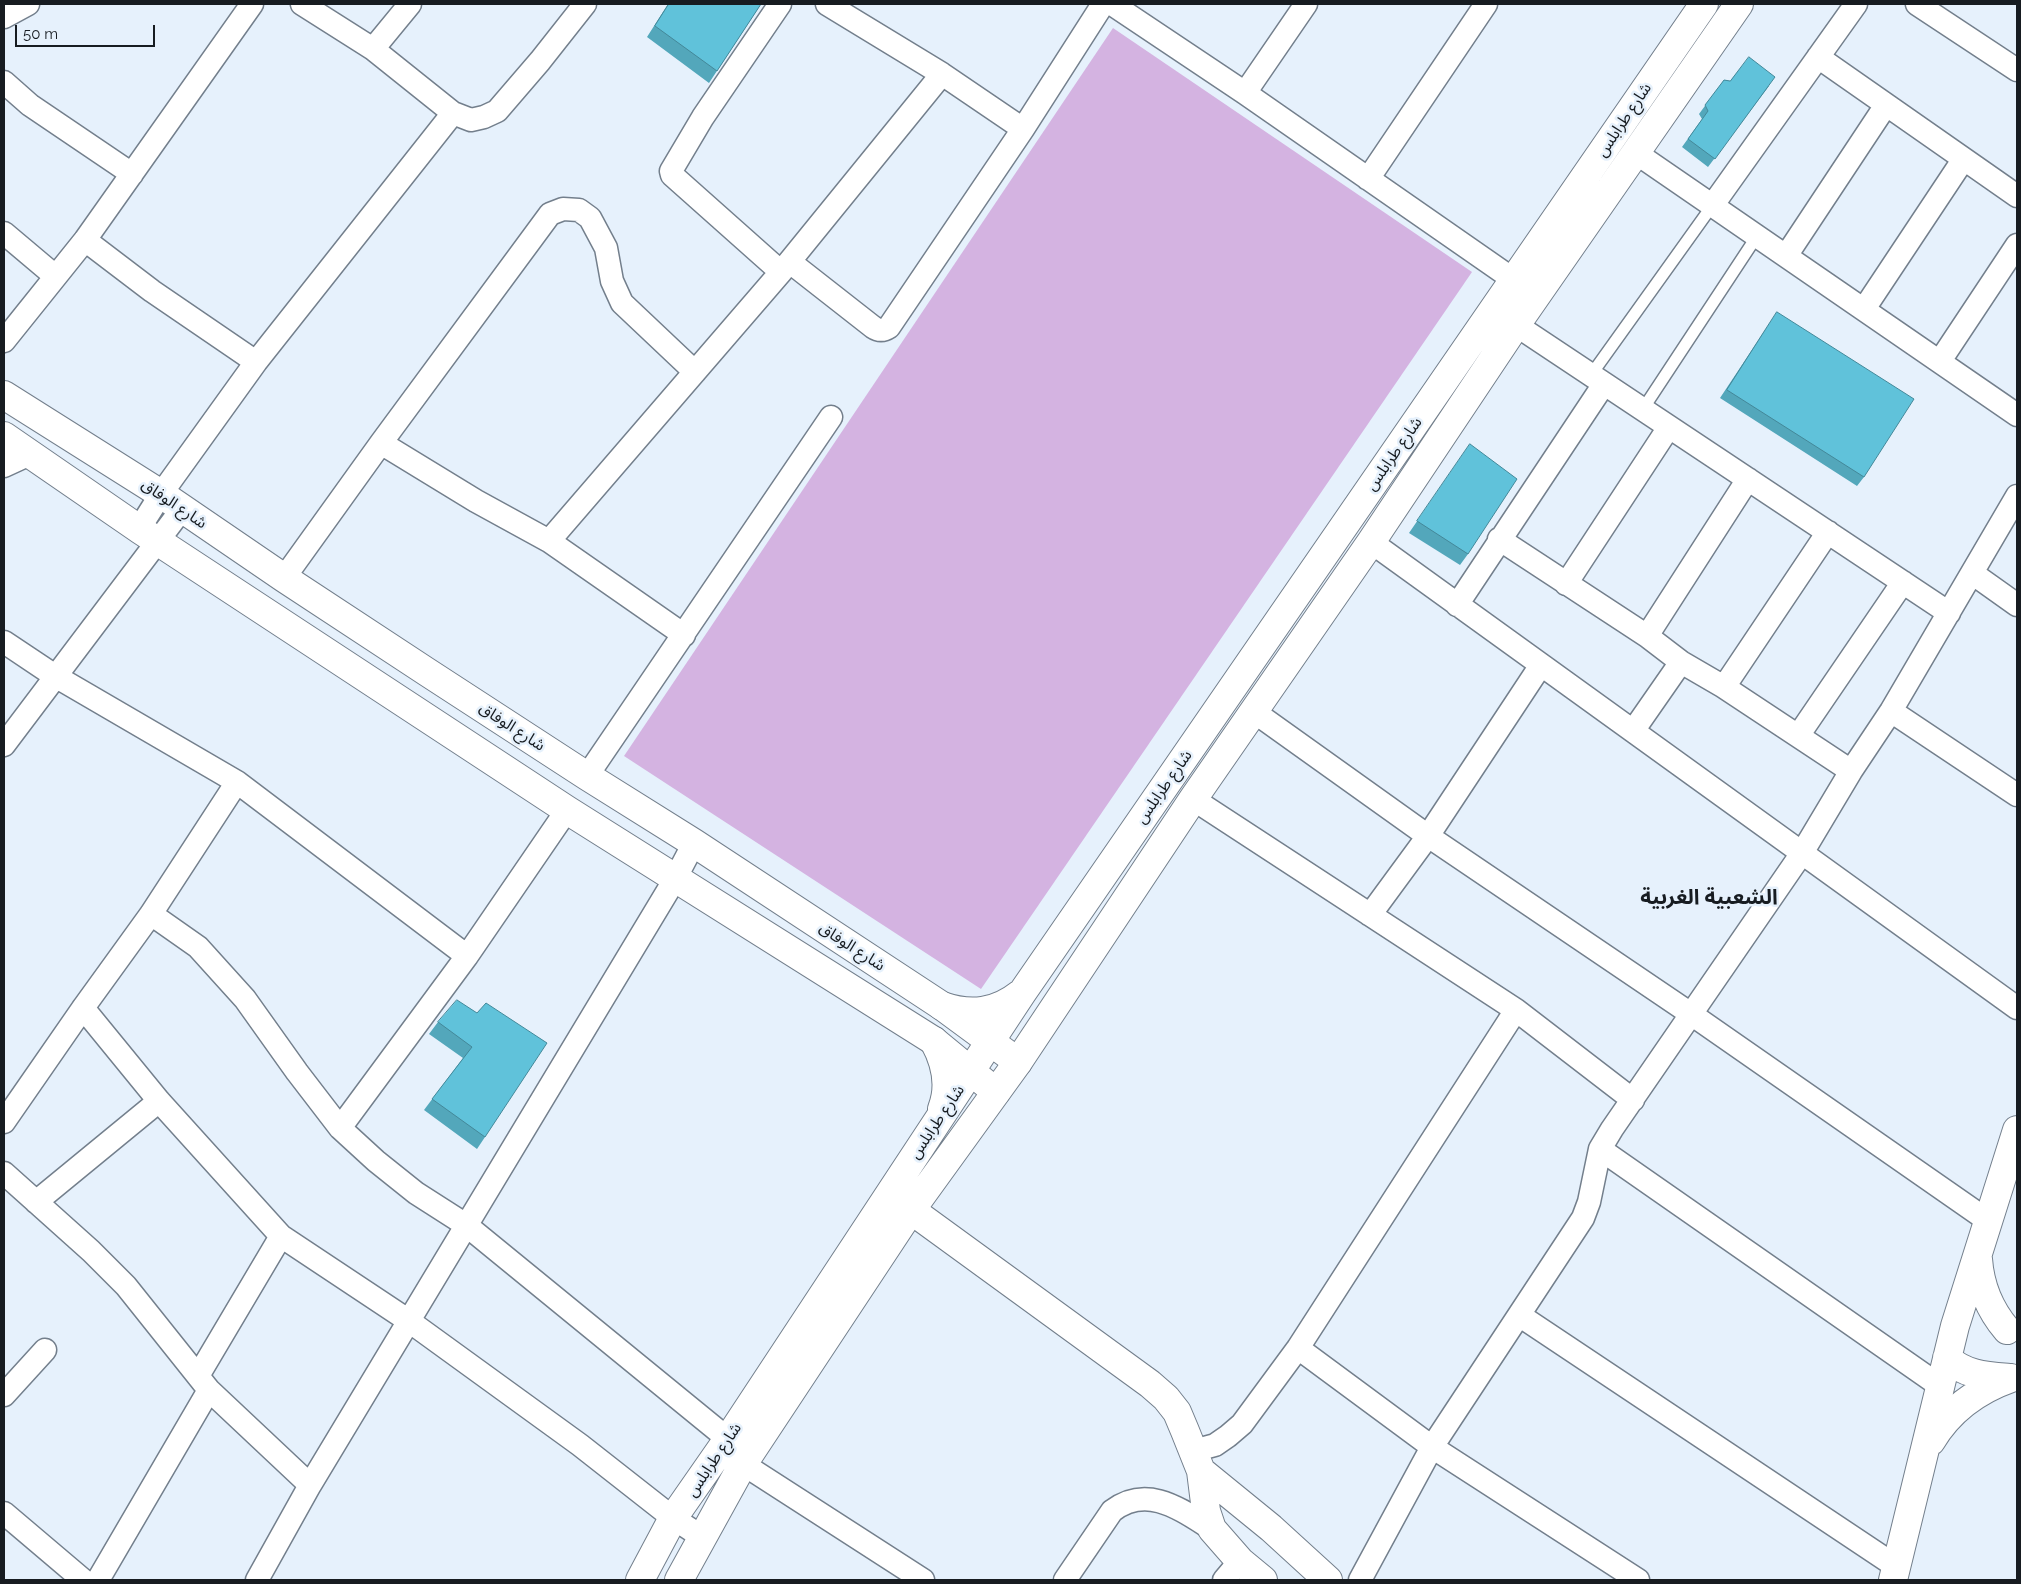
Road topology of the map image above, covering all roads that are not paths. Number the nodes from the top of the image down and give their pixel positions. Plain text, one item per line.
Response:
1 (28, 4) edge
2 (252, 4) edge
3 (302, 4) edge
4 (410, 4) edge
5 (585, 4) edge
6 (780, 4) edge
7 (826, 4) edge
8 (1103, 4) edge
9 (1112, 4) edge
10 (1306, 4) edge
11 (1486, 4) edge
12 (1704, 4) edge
13 (1739, 4) edge
14 (1856, 4) edge
15 (1932, 8) edge
16 (4, 17) edge
17 (373, 50) junction
18 (1818, 57) junction
19 (2017, 70) edge
20 (942, 74) junction
21 (4, 82) edge
22 (1245, 94) junction
23 (1886, 105) junction
24 (453, 113) junction
25 (1023, 129) junction
26 (1636, 153) junction
27 (1963, 160) junction
28 (132, 174) junction
29 (1368, 179) junction
30 (2017, 196) edge
31 (1712, 206) junction
32 (4, 233) edge
33 (1758, 236) junction
34 (85, 240) junction
35 (2017, 245) edge
36 (1786, 256) junction
37 (785, 267) junction
38 (55, 276) junction
39 (1514, 281) junction
40 (1537, 295) junction
41 (1864, 309) junction
42 (1516, 325) junction
43 (4, 341) edge
44 (1940, 361) junction
45 (256, 362) junction
46 (695, 372) junction
47 (1598, 380) junction
48 (4, 395) edge
49 (1642, 409) junction
50 (2017, 414) edge
51 (831, 417) dead end
52 (1669, 427) junction
53 (4, 436) edge
54 (381, 443) junction
55 (30, 454) junction
56 (4, 466) edge
57 (1748, 479) junction
58 (2017, 496) edge
59 (172, 501) junction
60 (1828, 532) junction
61 (149, 535) junction
62 (1499, 539) junction
63 (549, 541) junction
64 (1370, 542) junction
65 (1972, 573) junction
66 (284, 578) junction
67 (1903, 582) junction
68 (1566, 584) junction
69 (1457, 604) junction
70 (2017, 605) edge
71 (1949, 613) junction
72 (684, 635) junction
73 (1646, 636) junction
74 (4, 642) edge
75 (1681, 662) junction
76 (1541, 665) junction
77 (56, 676) junction
78 (1724, 687) junction
79 (1254, 711) junction
80 (1891, 711) junction
81 (1633, 732) junction
82 (1798, 736) junction
83 (4, 745) edge
84 (1851, 771) junction
85 (587, 776) junction
86 (237, 782) junction
87 (2017, 795) edge
88 (1193, 799) junction
89 (567, 810) junction
90 (1428, 836) junction
91 (694, 843) junction
92 (1802, 853) junction
93 (675, 879) junction
94 (151, 914) junction
95 (1370, 915) junction
96 (467, 956) junction
97 (1022, 993) junction
98 (942, 1006) junction
99 (83, 1008) junction
100 (2017, 1008) edge
101 (1516, 1010) junction
102 (1691, 1014) junction
103 (934, 1041) junction
104 (990, 1042) junction
105 (1018, 1062) junction
106 (972, 1071) junction
107 (996, 1092) junction
108 (1632, 1100) junction
109 (159, 1101) junction
110 (938, 1117) junction
111 (4, 1122) edge
112 (340, 1128) junction
113 (2017, 1130) edge
114 (1600, 1149) junction
115 (4, 1173) edge
116 (36, 1202) junction
117 (911, 1210) junction
118 (1987, 1220) junction
119 (466, 1225) junction
120 (281, 1236) junction
121 (1977, 1257) junction
122 (1519, 1315) junction
123 (409, 1321) junction
124 (1955, 1326) junction
125 (2012, 1332) edge
126 (1298, 1348) junction
127 (45, 1350) dead end
128 (1947, 1358) junction
129 (2014, 1379) edge
130 (204, 1383) junction
131 (1940, 1386) junction
132 (4, 1395) edge
133 (728, 1439) junction
134 (1432, 1447) junction
135 (1197, 1461) junction
136 (1921, 1462) junction
137 (743, 1464) junction
138 (310, 1484) junction
139 (4, 1513) edge
140 (673, 1518) junction
141 (1212, 1529) junction
142 (702, 1538) junction
143 (1232, 1571) edge
144 (1895, 1574) edge
145 (83, 1580) edge
146 (98, 1580) edge
147 (257, 1580) edge
148 (640, 1580) edge
149 (679, 1580) edge
150 (923, 1580) edge
151 (1065, 1580) edge
152 (1263, 1580) edge
153 (1328, 1580) edge
154 (1360, 1580) edge
155 (1638, 1580) edge

1 - 16 street
2 - 28 street
3 - 17 street
4 - 17 street
5 - 24 street
6 - 37 street
7 - 20 street
8 - 25 street
9 - 22 street
10 - 22 street
11 - 29 street
12 - 39 main road, شارع طرابلس
13 - 26 main road, شارع طرابلس
14 - 18 street
15 - 19 street
17 - 24 street
18 - 23 street
18 - 31 street
20 - 25 street
20 - 37 street
21 - 28 street
22 - 29 street
23 - 27 street
23 - 36 street
24 - 45 street
25 - 37 street
26 - 31 street
26 - 40 main road, شارع طرابلس
27 - 30 street
27 - 41 street
28 - 34 street
29 - 39 street
31 - 33 street
31 - 47 lane
32 - 38 street
33 - 36 street
33 - 49 lane
34 - 38 street
34 - 45 street
35 - 44 street
36 - 41 street
37 - 46 street
38 - 43 street
39 - 40 street
39 - 97 main road, شارع طرابلس
40 - 42 main road, شارع طرابلس
41 - 44 street
42 - 47 street
42 - 64 main road, شارع طرابلس
44 - 50 street
45 - 59 street
46 - 54 street
46 - 63 street
47 - 49 street
47 - 62 street
48 - 59 main road, شارع الوفاق
49 - 52 street
51 - 72 street
52 - 57 street
52 - 68 street
53 - 55 main road
54 - 63 street
54 - 66 street
55 - 56 street
55 - 61 main road
57 - 60 street
57 - 73 street
58 - 65 street
59 - 61 street
59 - 66 main road, شارع الوفاق
60 - 67 street
60 - 78 street
61 - 77 street
61 - 89 main road
62 - 68 street
62 - 69 street
63 - 72 street
64 - 69 street
64 - 79 main road, شارع طرابلس
65 - 70 street
65 - 71 street
66 - 85 main road, شارع الوفاق
67 - 71 street
67 - 82 street
68 - 73 street
69 - 76 street
71 - 80 street
72 - 85 street
73 - 75 street
74 - 77 street
75 - 78 street
75 - 81 street
76 - 81 street
76 - 90 street
77 - 83 street
77 - 86 street
78 - 82 street
79 - 88 main road, شارع طرابلس
79 - 90 street
80 - 84 street
80 - 87 street
81 - 92 street
82 - 84 street
84 - 92 street
85 - 91 main road, شارع الوفاق
86 - 94 street
86 - 96 street
88 - 95 street
88 - 105 main road, شارع طرابلس
89 - 93 main road
89 - 96 street
90 - 95 street
90 - 102 street
91 - 93 street
91 - 98 main road, شارع الوفاق
92 - 100 street
92 - 102 street
93 - 103 main road
93 - 119 street
94 - 99 street
94 - 112 street
95 - 101 street
96 - 112 street
97 - 98 main road
97 - 104 main road, شارع طرابلس
98 - 104 main road, شارع الوفاق
99 - 109 street
99 - 111 street
101 - 108 street
101 - 126 street
102 - 108 street
102 - 118 street
103 - 106 main road
103 - 110 main road
104 - 105 main road, شارع الوفاق
104 - 106 main road, شارع طرابلس
105 - 107 main road, شارع طرابلس
106 - 107 main road
106 - 110 main road, شارع طرابلس
107 - 117 main road, شارع طرابلس
108 - 114 street
109 - 116 street
109 - 120 street
110 - 133 main road, شارع طرابلس
112 - 119 street
113 - 118 main road
114 - 122 street
114 - 131 street
115 - 116 street
116 - 130 street
117 - 135 main road
117 - 137 main road, شارع طرابلس
118 - 121 main road
119 - 123 street
119 - 133 street
120 - 123 street
120 - 130 street
121 - 124 main road
121 - 125 main road
122 - 134 street
122 - 144 street
123 - 138 street
123 - 140 street
124 - 125 main road
124 - 128 main road
126 - 134 street
126 - 135 street
127 - 132 street
128 - 129 main road
128 - 131 main road
129 - 136 main road
130 - 138 street
130 - 146 street
131 - 136 main road
133 - 140 main road, شارع طرابلس
134 - 154 street
134 - 155 street
135 - 141 main road
135 - 153 main road
136 - 144 main road
137 - 142 main road, شارع طرابلس
137 - 150 street
138 - 147 street
139 - 145 street
140 - 142 street
140 - 148 main road, شارع طرابلس
141 - 143 main road
141 - 151 street
142 - 149 main road, شارع طرابلس
143 - 152 main road

